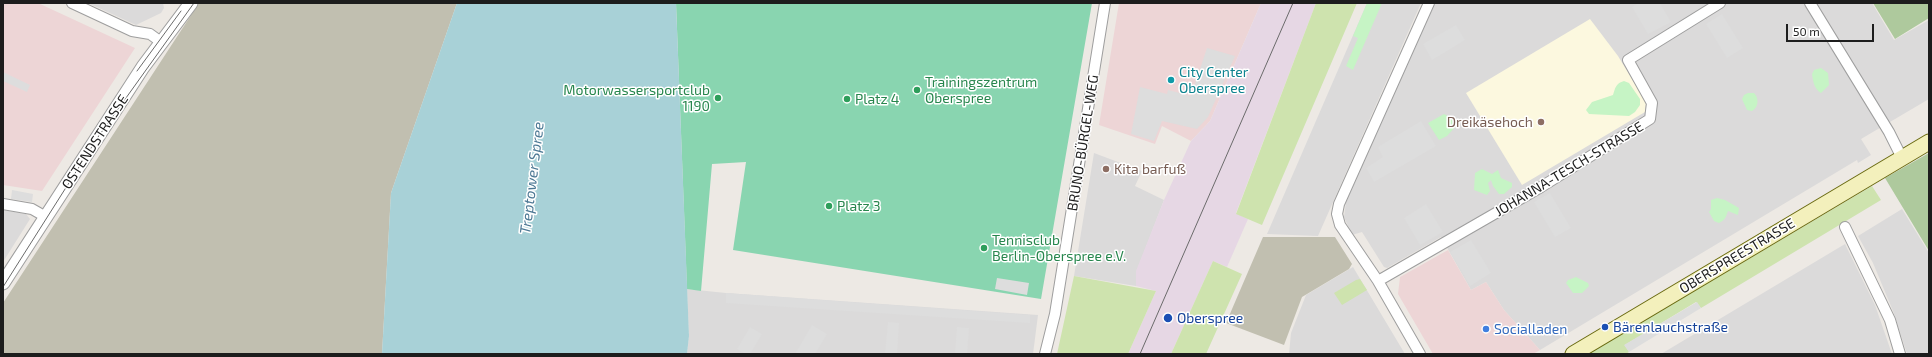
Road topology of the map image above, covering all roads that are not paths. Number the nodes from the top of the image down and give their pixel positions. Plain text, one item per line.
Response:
1 (72, 3) edge
2 (1105, 3) edge
3 (1429, 3) edge
4 (1720, 3) edge
5 (1810, 3) edge
6 (189, 4) edge
7 (162, 42) junction
8 (1929, 142) edge
9 (1902, 158) junction
10 (3, 204) edge
11 (46, 217) junction
12 (1845, 227) dead end
13 (1378, 281) junction
14 (3, 283) edge
15 (1045, 354) edge
16 (1420, 354) edge
17 (1573, 354) edge
18 (1900, 354) edge

1 - 7 street
2 - 15 street, BRUNO-BÜRGEL-WEG
3 - 13 street
4 - 13 street, JOHANNA-TESCH-STRASSE
5 - 9 street
6 - 7 street, OSTENDSTRASSE
7 - 11 street, OSTENDSTRASSE
8 - 9 main road, OBERSPREESTRASSE
9 - 17 main road, OBERSPREESTRASSE
10 - 11 street
11 - 14 street, OSTENDSTRASSE
12 - 18 street
13 - 16 street

